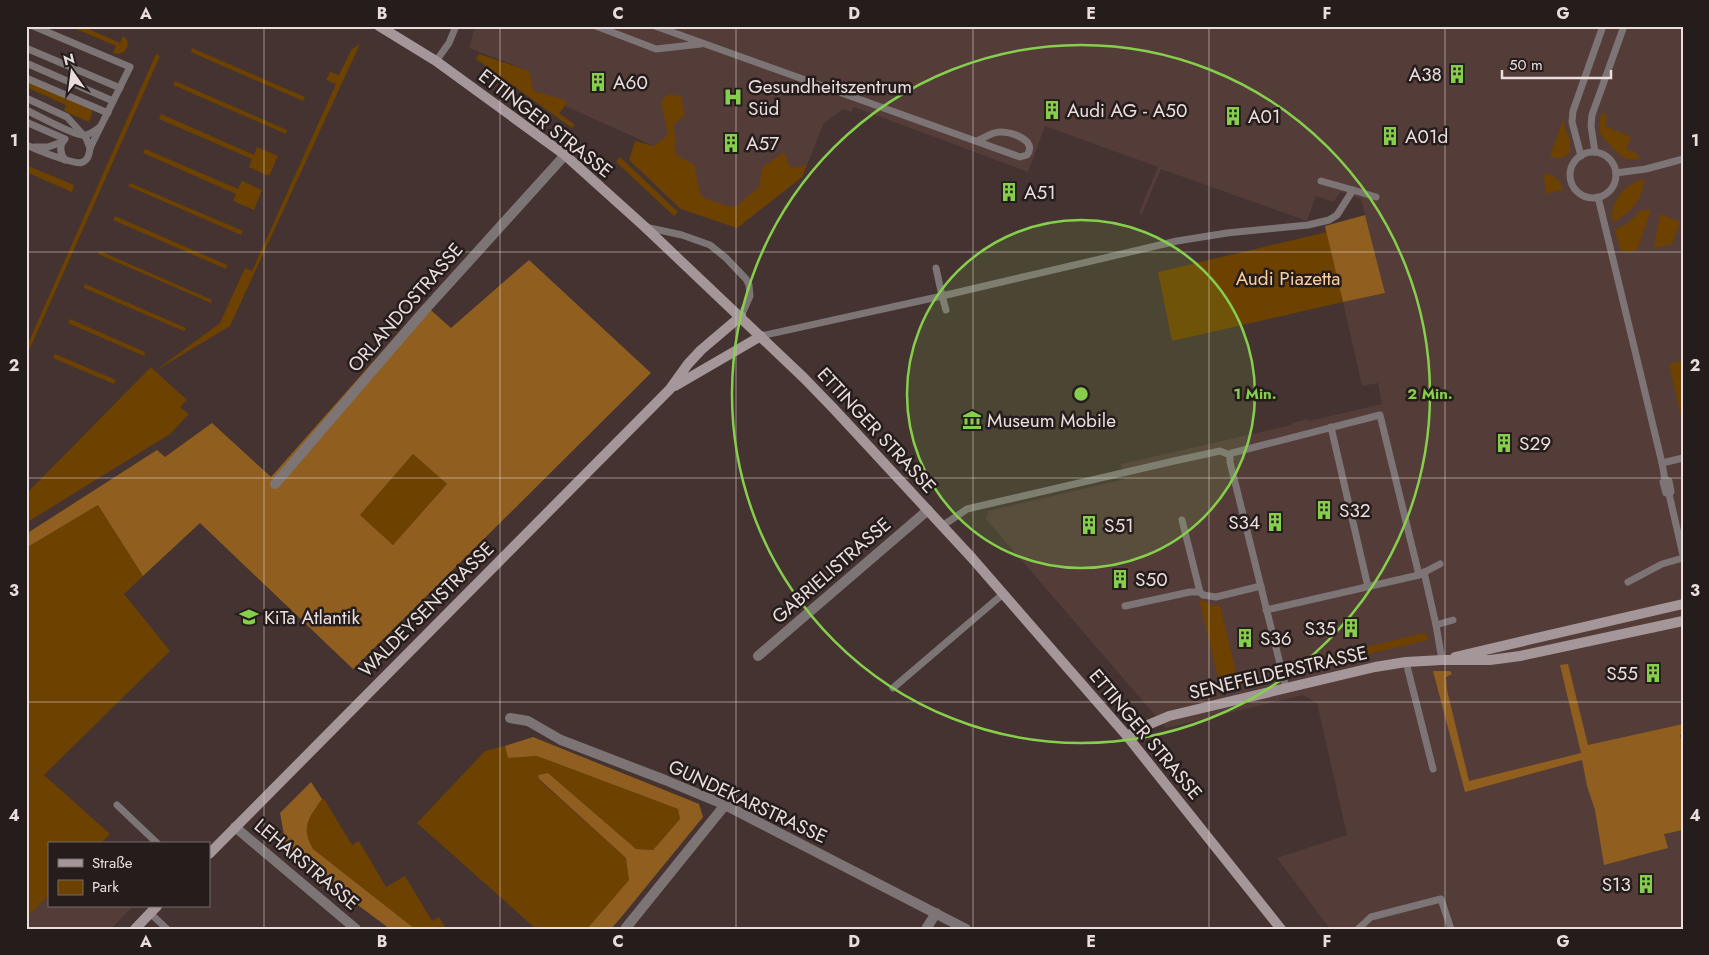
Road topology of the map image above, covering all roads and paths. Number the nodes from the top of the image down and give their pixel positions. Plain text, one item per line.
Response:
1 (33, 26) edge
2 (379, 26) edge
3 (456, 26) edge
4 (596, 26) edge
5 (655, 26) edge
6 (1603, 26) edge
7 (1624, 26) edge
8 (704, 44) junction
9 (26, 48) edge
10 (436, 61) junction
11 (26, 63) edge
12 (26, 78) edge
13 (120, 88) junction
14 (26, 98) edge
15 (113, 101) junction
16 (26, 110) edge
17 (108, 113) junction
18 (26, 122) edge
19 (101, 126) junction
20 (73, 134) junction
21 (82, 135) junction
22 (63, 140) junction
23 (977, 142) junction
24 (28, 146) edge
25 (90, 148) junction
26 (1595, 152) junction
27 (564, 155) junction
28 (1581, 156) junction
29 (65, 160) junction
30 (1683, 160) edge
31 (1616, 173) junction
32 (1321, 181) dead end
33 (1353, 190) junction
34 (1376, 197) dead end
35 (1598, 198) junction
36 (645, 227) junction
37 (936, 268) dead end
38 (942, 296) junction
39 (946, 310) dead end
40 (741, 316) junction
41 (761, 336) junction
42 (670, 389) junction
43 (1331, 427) junction
44 (1230, 455) junction
45 (1683, 458) edge
46 (1662, 463) junction
47 (275, 484) dead end
48 (928, 510) junction
49 (1182, 520) dead end
50 (942, 526) junction
51 (1683, 557) edge
52 (1440, 564) dead end
53 (1422, 573) junction
54 (1628, 582) dead end
55 (1261, 586) junction
56 (1368, 587) junction
57 (1200, 592) junction
58 (1003, 594) junction
59 (1683, 604) edge
60 (1126, 606) dead end
61 (1266, 610) junction
62 (1453, 620) dead end
63 (1683, 621) edge
64 (1436, 625) junction
65 (758, 656) dead end
66 (1442, 660) junction
67 (1406, 662) junction
68 (893, 688) dead end
69 (1286, 688) junction
70 (510, 718) dead end
71 (1127, 736) junction
72 (1433, 769) dead end
73 (117, 804) dead end
74 (725, 805) junction
75 (235, 827) junction
76 (156, 842) edge
77 (210, 853) edge
78 (154, 910) edge
79 (936, 913) junction
80 (135, 929) edge
81 (167, 929) edge
82 (356, 929) edge
83 (625, 929) edge
84 (926, 929) edge
85 (966, 929) edge
86 (1281, 929) edge
87 (1358, 929) edge
88 (1451, 929) edge

1 - 13 lane
2 - 10 street, ETTINGER STRASSE
3 - 10 lane
4 - 8 lane
5 - 8 lane
6 - 28 lane
7 - 26 lane
8 - 23 lane
9 - 13 lane
10 - 27 street, ETTINGER STRASSE
11 - 15 lane
12 - 17 lane
13 - 15 lane
14 - 21 lane
15 - 17 lane
16 - 20 lane
17 - 19 lane
18 - 22 lane
19 - 21 lane
19 - 25 lane
20 - 21 lane
20 - 22 lane
21 - 25 lane
22 - 24 lane
22 - 29 lane
23 - 23 lane
24 - 29 lane
25 - 29 lane
26 - 28 lane
26 - 31 lane
27 - 36 street, ETTINGER STRASSE
27 - 47 street, ORLANDOSTRASSE
28 - 35 lane
30 - 31 lane
31 - 35 lane
32 - 33 lane
33 - 34 lane
33 - 38 lane
35 - 46 lane
36 - 40 street, ETTINGER STRASSE
36 - 40 lane
37 - 38 lane
38 - 39 lane
38 - 41 lane
40 - 41 street, ETTINGER STRASSE
40 - 42 street, WALDEYSENSTRASSE
41 - 42 street, WALDEYSENSTRASSE
41 - 48 street, ETTINGER STRASSE
42 - 75 street, WALDEYSENSTRASSE
43 - 44 lane
43 - 53 lane
43 - 56 lane
44 - 50 lane
44 - 55 lane
45 - 46 lane
46 - 51 lane
48 - 50 street, ETTINGER STRASSE
48 - 65 street, GABRIELISTRASSE
49 - 57 lane
50 - 58 street, ETTINGER STRASSE
51 - 54 lane
52 - 53 lane
53 - 56 lane
53 - 64 lane
55 - 57 lane
55 - 61 lane
56 - 61 lane
57 - 60 lane
58 - 68 lane
58 - 71 street, ETTINGER STRASSE
59 - 66 street, SENEFELDERSTRASSE
61 - 69 lane
62 - 64 lane
63 - 66 street, SENEFELDERSTRASSE
64 - 66 lane
66 - 67 street, SENEFELDERSTRASSE
67 - 69 street, SENEFELDERSTRASSE
67 - 72 lane
69 - 71 street, SENEFELDERSTRASSE
70 - 74 street, GUNDEKARSTRASSE
71 - 86 street, ETTINGER STRASSE
73 - 76 lane
74 - 79 street, GUNDEKARSTRASSE
74 - 83 street
75 - 77 street, WALDEYSENSTRASSE
75 - 82 street, LEHARSTRASSE
78 - 80 street
78 - 81 lane
79 - 84 street
79 - 85 street, GUNDEKARSTRASSE
87 - 88 lane

